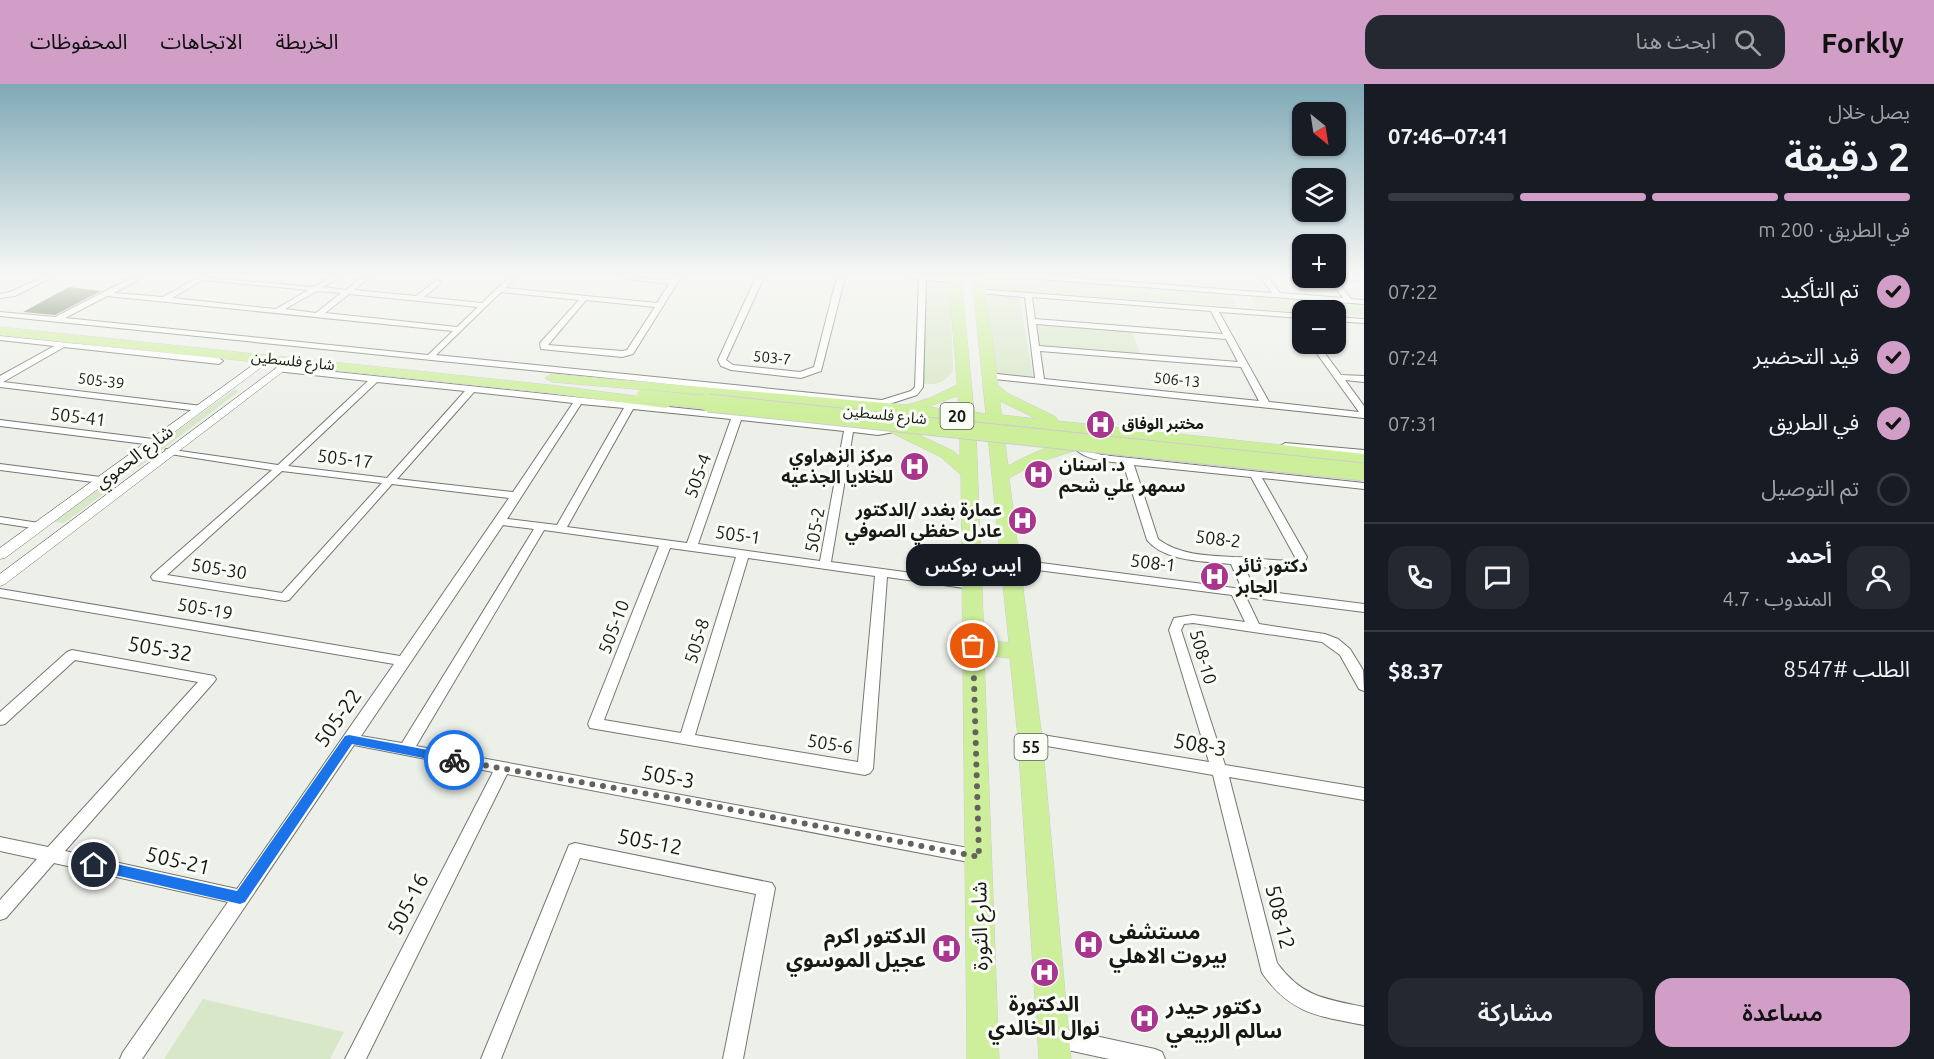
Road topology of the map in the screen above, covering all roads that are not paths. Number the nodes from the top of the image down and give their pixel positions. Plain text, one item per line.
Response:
1 (38, 322) edge
2 (393, 322) edge
3 (465, 322) edge
4 (563, 322) edge
5 (648, 322) edge
6 (739, 322) edge
7 (830, 322) edge
8 (921, 322) edge
9 (959, 322) edge
10 (983, 322) edge
11 (1032, 322) edge
12 (1050, 322) edge
13 (1221, 322) edge
14 (51, 323) joint
15 (458, 329) junction
16 (0, 330) edge
17 (1229, 337) junction
18 (0, 338) edge
19 (251, 343) junction
20 (62, 345) junction
21 (1036, 348) junction
22 (1321, 354) edge
23 (214, 356) junction
24 (185, 357) joint
25 (267, 358) junction
26 (429, 358) junction
27 (284, 365) junction
28 (1244, 365) junction
29 (412, 375) junction
30 (1338, 377) junction
31 (376, 378) junction
32 (1364, 379) edge
33 (989, 381) junction
34 (1040, 381) junction
35 (0, 382) edge
36 (550, 383) junction
37 (232, 384) junction
38 (433, 384) junction
39 (255, 387) junction
40 (964, 387) junction
41 (473, 388) junction
42 (579, 400) junction
43 (1265, 404) junction
44 (630, 406) junction
45 (888, 406) junction
46 (199, 408) junction
47 (1364, 414) edge
48 (737, 417) junction
49 (0, 423) edge
50 (1064, 426) junction
51 (967, 427) junction
52 (849, 429) junction
53 (896, 429) junction
54 (995, 430) junction
55 (153, 442) junction
56 (1076, 446) junction
57 (170, 452) junction
58 (1127, 460) junction
59 (1364, 465) edge
60 (0, 466) edge
61 (280, 468) junction
62 (968, 473) junction
63 (1254, 474) junction
64 (999, 477) junction
65 (101, 480) junction
66 (389, 481) junction
67 (1364, 486) edge
68 (516, 496) junction
69 (0, 520) edge
70 (500, 521) junction
71 (39, 526) junction
72 (541, 526) junction
73 (560, 529) junction
74 (666, 543) junction
75 (691, 547) junction
76 (743, 554) junction
77 (0, 555) edge
78 (1235, 560) junction
79 (1010, 563) junction
80 (825, 565) junction
81 (880, 573) junction
82 (0, 581) edge
83 (971, 585) junction
84 (0, 592) edge
85 (1244, 593) junction
86 (1364, 608) edge
87 (1254, 627) junction
88 (973, 646) junction
89 (1020, 652) junction
90 (404, 661) junction
91 (1364, 686) edge
92 (0, 720) edge
93 (595, 724) joint
94 (1030, 738) junction
95 (349, 739) junction
96 (686, 740) junction
97 (406, 750) junction
98 (502, 769) junction
99 (1219, 769) junction
100 (1364, 794) edge
101 (0, 844) edge
102 (52, 856) junction
103 (979, 857) junction
104 (240, 897) junction
105 (0, 912) edge
106 (1364, 1016) edge
107 (1054, 1048) edge
108 (130, 1059) edge
109 (355, 1059) edge
110 (491, 1059) edge
111 (733, 1059) edge
112 (983, 1059) edge
113 (1155, 1059) edge

1 - 14 main road, شارع فلسطين / 20
2 - 15 street
3 - 15 street
4 - 5 street
6 - 7 street, 503-7
8 - 45 street
9 - 40 main road, شارع الثورة
10 - 33 main road, 55
11 - 21 street
12 - 17 street
13 - 17 street
14 - 19 main road, شارع فلسطين / 20
15 - 26 street
16 - 23 main road, شارع فلسطين / 20
17 - 28 street
18 - 20 street
19 - 26 street
19 - 36 main road, شارع فلسطين / 20
20 - 24 street
20 - 35 street
21 - 28 street
21 - 34 street
22 - 30 street
23 - 24 main road
23 - 25 main road, شارع فلسطين / 20
25 - 27 main road, شارع فلسطين / 20
25 - 37 street, شارع الحموي
26 - 45 street
27 - 29 main road, شارع فلسطين / 20
27 - 31 street
27 - 39 street, شارع الحموي
28 - 43 street
29 - 36 main road, شارع فلسطين / 20
29 - 38 main road
30 - 32 street
30 - 47 street
31 - 38 street
31 - 61 street
33 - 34 street, 506-13
33 - 50 main road
33 - 54 main road, 55
34 - 43 street, 506-13
35 - 46 street, 505-39
36 - 45 main road, شارع فلسطين / 20
36 - 53 main road, شارع فلسطين / 20
36 - 59 main road, شارع فلسطين / 20, bridge
37 - 39 street
37 - 46 street, شارع الحموي
38 - 41 street
39 - 57 street, شارع الحموي
40 - 45 main road
40 - 51 main road, شارع الثورة
41 - 42 street
41 - 66 street
42 - 44 street
42 - 68 street, 505-22
43 - 47 street, 506-13
44 - 48 street
44 - 73 street
45 - 51 main road, شارع فلسطين / 20
46 - 55 street, شارع الحموي
48 - 52 street
48 - 75 street, 505-4
49 - 55 street, 505-41
50 - 54 main road, شارع فلسطين / 20
50 - 59 main road, شارع فلسطين / 20
51 - 53 main road, شارع فلسطين / 20
51 - 54 main road, شارع فلسطين / 20
51 - 62 main road, شارع الثورة
52 - 53 street
52 - 80 street, 505-2
53 - 62 main road
54 - 56 main road, شارع فلسطين / 20
54 - 64 main road, 55
55 - 65 street, شارع الحموي
56 - 58 street
56 - 59 main road, شارع فلسطين / 20
56 - 64 main road
57 - 61 street, 505-17
57 - 82 street, شارع الحموي
58 - 63 street
58 - 78 street, 508-2
60 - 65 street
61 - 66 street, 505-17
61 - 66 street, 505-30
62 - 83 main road, شارع الثورة
63 - 67 street
63 - 78 street, 508-2
64 - 79 main road, 55
65 - 71 street, شارع الحموي
66 - 68 street, 505-17
68 - 70 street, 505-22
69 - 71 street
70 - 72 street, 505-1
70 - 90 street, 505-22
71 - 77 street, شارع الحموي
72 - 73 street, 505-1
72 - 97 street
73 - 74 street, 505-1
74 - 75 street, 505-1
74 - 93 street, 505-10
75 - 76 street, 505-1
76 - 80 street, 505-1
76 - 96 street, 505-8
78 - 85 street
79 - 85 street, 508-1
79 - 89 main road, 55
80 - 81 street, 505-1
81 - 83 street, 505-1
81 - 96 street, 505-6
83 - 88 main road, شارع الثورة
84 - 90 street, 505-19
85 - 86 street, 508-1
85 - 87 street
87 - 91 street, 508-10
87 - 99 street, 508-10
88 - 89 main road
88 - 103 main road, شارع الثورة
89 - 94 main road, 55
90 - 95 street, 505-22
92 - 102 street, 505-32
93 - 96 street, 505-6
94 - 99 street, 508-3
94 - 107 main road, 55
95 - 97 street, 505-3
95 - 104 street, 505-22
97 - 98 street, 505-3
98 - 103 street, 505-3
98 - 109 street, 505-16
99 - 100 street, 508-3
99 - 106 street, 508-12
101 - 102 street, 505-21
102 - 104 street, 505-21
102 - 105 street
103 - 112 main road, شارع الثورة
104 - 108 street, 505-22
107 - 113 street
110 - 111 street, 505-12

